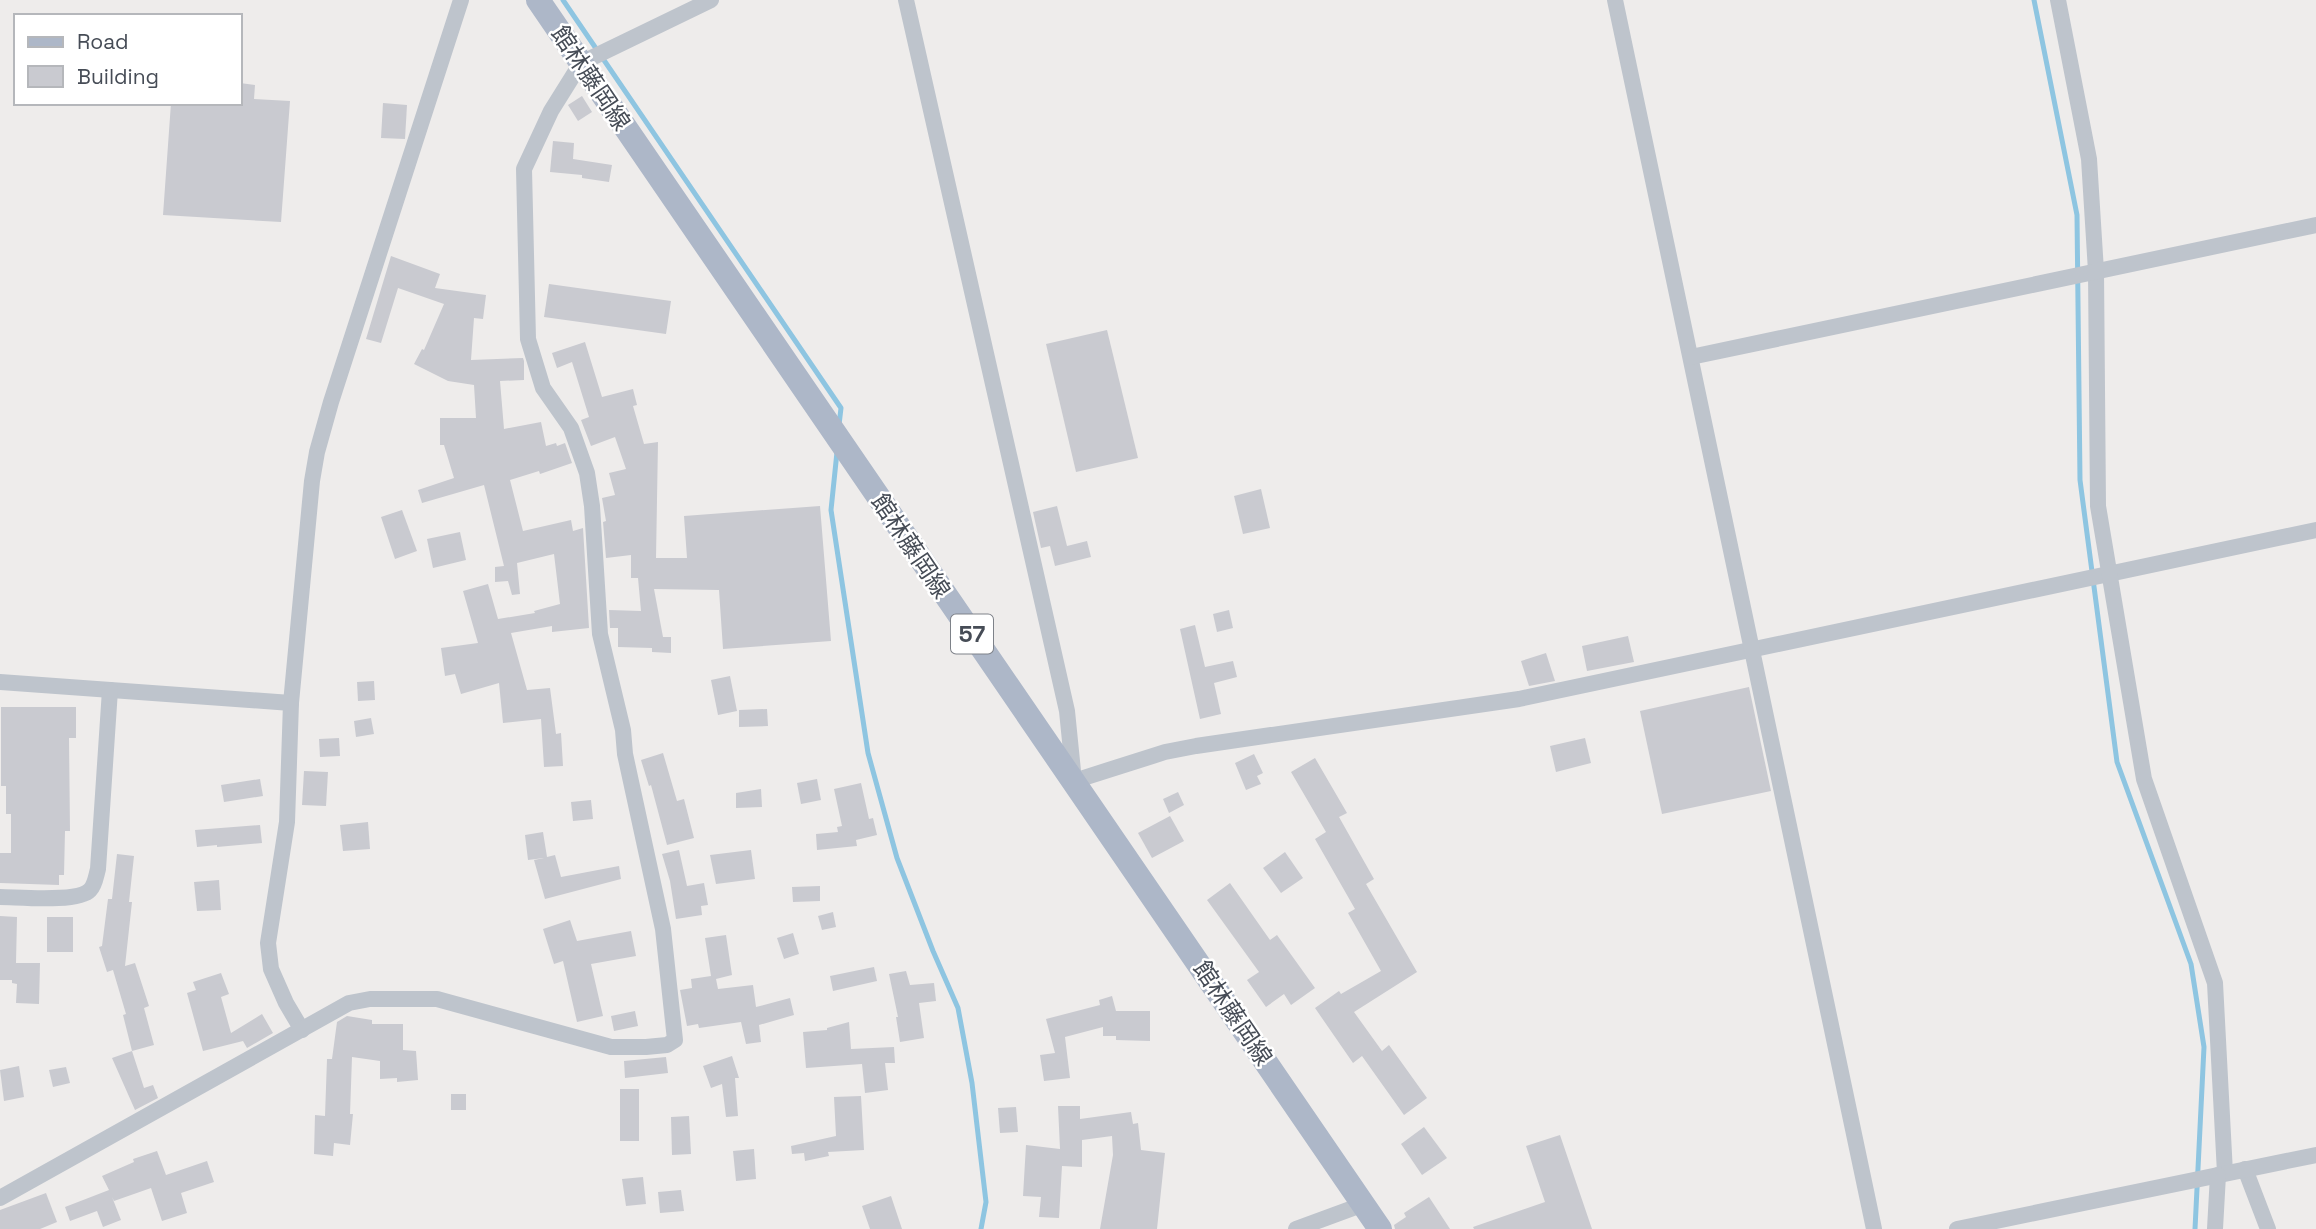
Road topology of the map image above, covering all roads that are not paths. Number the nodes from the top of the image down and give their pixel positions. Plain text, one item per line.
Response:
1 (461, 0) edge
2 (538, 0) edge
3 (711, 0) edge
4 (906, 0) edge
5 (1615, 0) edge
6 (2058, 0) edge
7 (581, 63) junction
8 (2316, 225) edge
9 (2096, 271) junction
10 (1691, 357) junction
11 (2316, 530) edge
12 (2109, 572) junction
13 (1752, 648) junction
14 (0, 681) edge
15 (110, 690) junction
16 (291, 702) junction
17 (1074, 782) junction
18 (0, 897) edge
19 (302, 1030) junction
20 (2316, 1155) edge
21 (2245, 1169) junction
22 (2222, 1174) junction
23 (0, 1198) edge
24 (1364, 1204) junction
25 (1296, 1229) edge
26 (1380, 1229) edge
27 (1874, 1229) edge
28 (1957, 1229) edge
29 (2215, 1229) edge
30 (2268, 1229) edge

1 - 16 street
2 - 7 main road, 館林藤岡線 / 57
3 - 7 street
4 - 17 street
5 - 10 street
6 - 9 street
7 - 17 main road, 館林藤岡線 / 57
7 - 19 street
8 - 9 street
9 - 10 street
9 - 12 street
10 - 13 street
11 - 12 street
12 - 13 street
12 - 22 street
13 - 17 street
13 - 27 street
14 - 15 street
15 - 16 street
15 - 18 street
16 - 19 street
17 - 24 main road, 館林藤岡線 / 57
19 - 23 street
20 - 21 street
21 - 22 street
21 - 30 street
22 - 28 street
22 - 29 street
24 - 25 street
24 - 26 main road, 館林藤岡線 / 57

